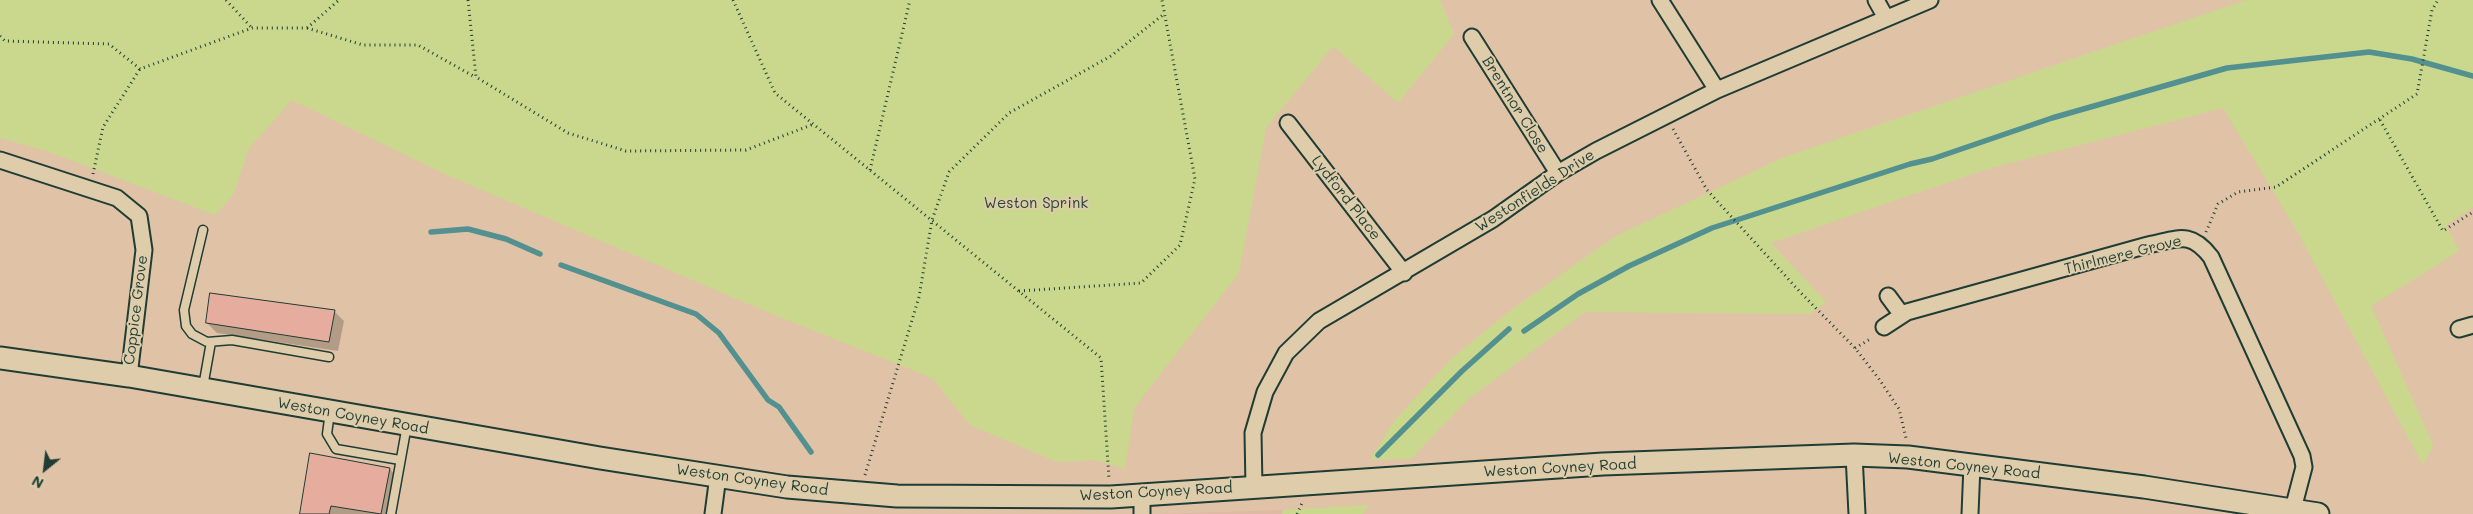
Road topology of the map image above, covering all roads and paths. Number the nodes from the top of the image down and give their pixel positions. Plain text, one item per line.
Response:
1 (226, 0) edge
2 (339, 0) edge
3 (468, 0) edge
4 (733, 0) edge
5 (910, 0) edge
6 (1162, 0) edge
7 (1660, 0) edge
8 (1876, 0) edge
9 (1930, 0) edge
10 (2438, 0) edge
11 (1164, 14) junction
12 (1886, 18) junction
13 (252, 28) junction
14 (307, 28) junction
15 (0, 36) edge
16 (1472, 37) dead end
17 (140, 69) junction
18 (476, 77) junction
19 (1717, 90) junction
20 (1667, 117) junction
21 (2380, 120) junction
22 (1288, 123) dead end
23 (814, 124) junction
24 (0, 160) edge
25 (870, 170) junction
26 (1558, 173) junction
27 (90, 189) junction
28 (2473, 212) edge
29 (932, 220) junction
30 (202, 230) dead end
31 (2201, 244) junction
32 (1404, 273) junction
33 (1018, 291) junction
34 (1888, 296) dead end
35 (1902, 316) junction
36 (1884, 327) dead end
37 (211, 342) junction
38 (329, 357) dead end
39 (0, 358) edge
40 (129, 376) junction
41 (203, 389) junction
42 (330, 412) junction
43 (407, 425) junction
44 (1854, 455) junction
45 (1908, 457) junction
46 (400, 460) junction
47 (1972, 465) junction
48 (718, 476) junction
49 (1254, 487) junction
50 (860, 493) junction
51 (1111, 497) junction
52 (1142, 504) edge
53 (2293, 509) junction
54 (391, 514) edge
55 (713, 514) edge
56 (1857, 514) edge
57 (1970, 514) edge
58 (2318, 514) edge

1 - 13 path
2 - 14 path
3 - 18 path
4 - 23 path
5 - 25 path
6 - 11 path
7 - 19 street
8 - 12 street
9 - 12 street, Westonfields Drive
10 - 21 path
11 - 29 path
11 - 33 path
12 - 19 street, Westonfields Drive
13 - 14 path
13 - 17 path
14 - 18 path
15 - 17 path
16 - 26 street, Brentnor Close
17 - 27 path
18 - 23 path
19 - 20 street, Westonfields Drive
20 - 26 street, Westonfields Drive
20 - 45 path
21 - 28 path
21 - 31 path
22 - 32 street, Lydford Place
23 - 25 path
24 - 27 street, Coppice Grove
25 - 29 path
26 - 32 street, Westonfields Drive
27 - 40 street, Coppice Grove
29 - 33 path
29 - 50 path
30 - 37 lane
31 - 35 street, Thirlmere Grove
31 - 53 street, Thirlmere Grove
32 - 49 street, Westonfields Drive
33 - 51 path
34 - 35 street
35 - 36 street, Thirlmere Grove
37 - 38 lane
37 - 41 lane
39 - 40 street, Weston Coyney Road
40 - 41 street, Weston Coyney Road
41 - 42 street, Weston Coyney Road
42 - 43 street, Weston Coyney Road
42 - 46 lane
43 - 46 lane
43 - 48 street, Weston Coyney Road
44 - 45 street, Weston Coyney Road
44 - 49 street, Weston Coyney Road
44 - 56 street
45 - 47 street, Weston Coyney Road
46 - 54 lane
47 - 53 street, Weston Coyney Road
47 - 57 street
48 - 50 street, Weston Coyney Road
48 - 55 street
49 - 52 street, Weston Coyney Road
50 - 51 street, Weston Coyney Road
51 - 52 street, Weston Coyney Road
53 - 58 street, Weston Coyney Road

